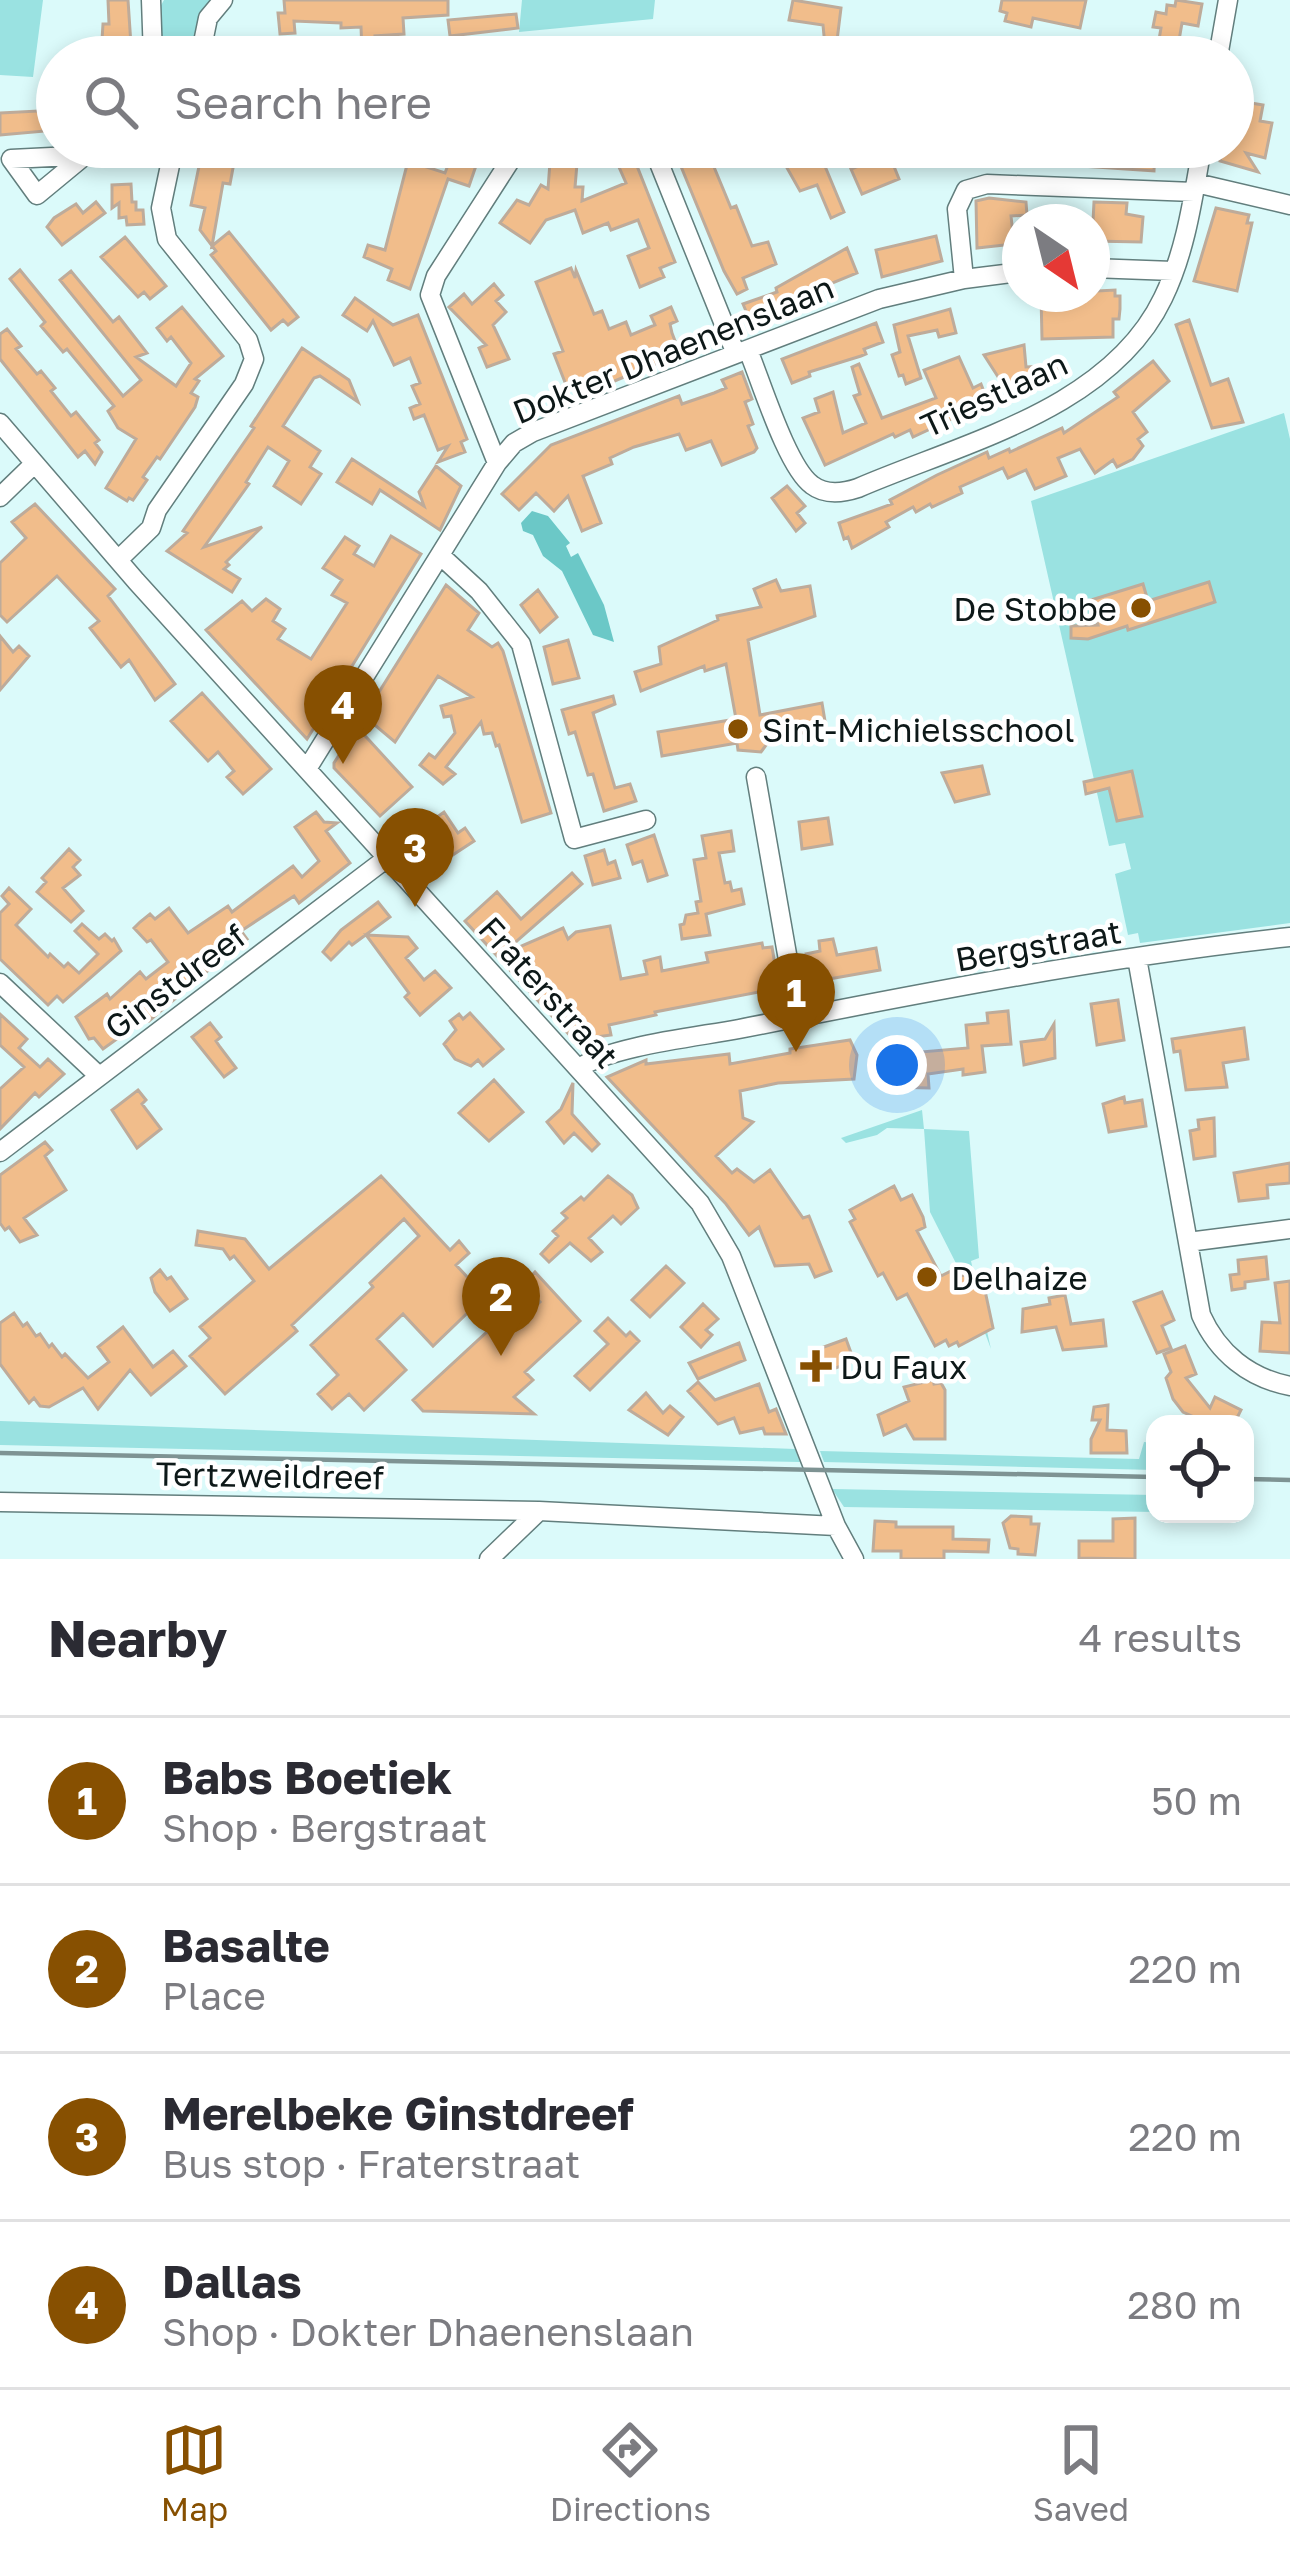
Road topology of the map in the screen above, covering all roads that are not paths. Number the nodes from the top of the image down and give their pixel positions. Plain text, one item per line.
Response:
1 (151, 0) edge
2 (223, 0) edge
3 (1228, 0) edge
4 (152, 36) edge
5 (204, 36) edge
6 (1222, 36) edge
7 (170, 168) edge
8 (505, 168) edge
9 (660, 168) edge
10 (1198, 168) edge
11 (1195, 188) junction
12 (1290, 205) edge
13 (1110, 267) edge
14 (1173, 271) junction
15 (1002, 274) edge
16 (964, 279) junction
17 (742, 352) junction
18 (0, 423) edge
19 (496, 463) junction
20 (34, 464) junction
21 (0, 496) edge
22 (441, 556) junction
23 (118, 560) junction
24 (307, 770) junction
25 (756, 777) dead end
26 (646, 820) dead end
27 (387, 858) junction
28 (1290, 937) edge
29 (1137, 958) junction
30 (0, 982) edge
31 (798, 1017) junction
32 (579, 1069) junction
33 (99, 1076) junction
34 (0, 1152) edge
35 (1290, 1229) edge
36 (1188, 1242) junction
37 (1290, 1386) edge
38 (0, 1502) edge
39 (539, 1511) junction
40 (836, 1526) junction
41 (489, 1559) edge
42 (854, 1559) edge

1 - 4 street
2 - 5 street
3 - 6 street
7 - 23 street
8 - 19 street
9 - 17 street, Triestlaan
10 - 11 street, Triestlaan
11 - 12 street
11 - 14 street, Triestlaan
11 - 16 street
13 - 14 street
14 - 17 street, Triestlaan
15 - 16 street, Dokter Dhaenenslaan
16 - 17 street, Dokter Dhaenenslaan
17 - 19 street, Dokter Dhaenenslaan
18 - 20 street, Fraterstraat
19 - 22 street, Dokter Dhaenenslaan
20 - 21 street
20 - 23 street, Fraterstraat
22 - 24 street, Dokter Dhaenenslaan
22 - 26 street
23 - 24 street, Fraterstraat
24 - 27 street, Fraterstraat
25 - 31 street
27 - 32 street, Fraterstraat
27 - 33 street, Ginstdreef
28 - 29 street, Bergstraat
29 - 31 street, Bergstraat
29 - 36 street
30 - 33 street
31 - 32 street, Bergstraat
32 - 40 street, Fraterstraat
33 - 34 street, Ginstdreef
35 - 36 street
36 - 37 street
38 - 39 street, Tertzweildreef
39 - 40 street, Tertzweildreef
39 - 41 street
40 - 42 street, Fraterstraat

